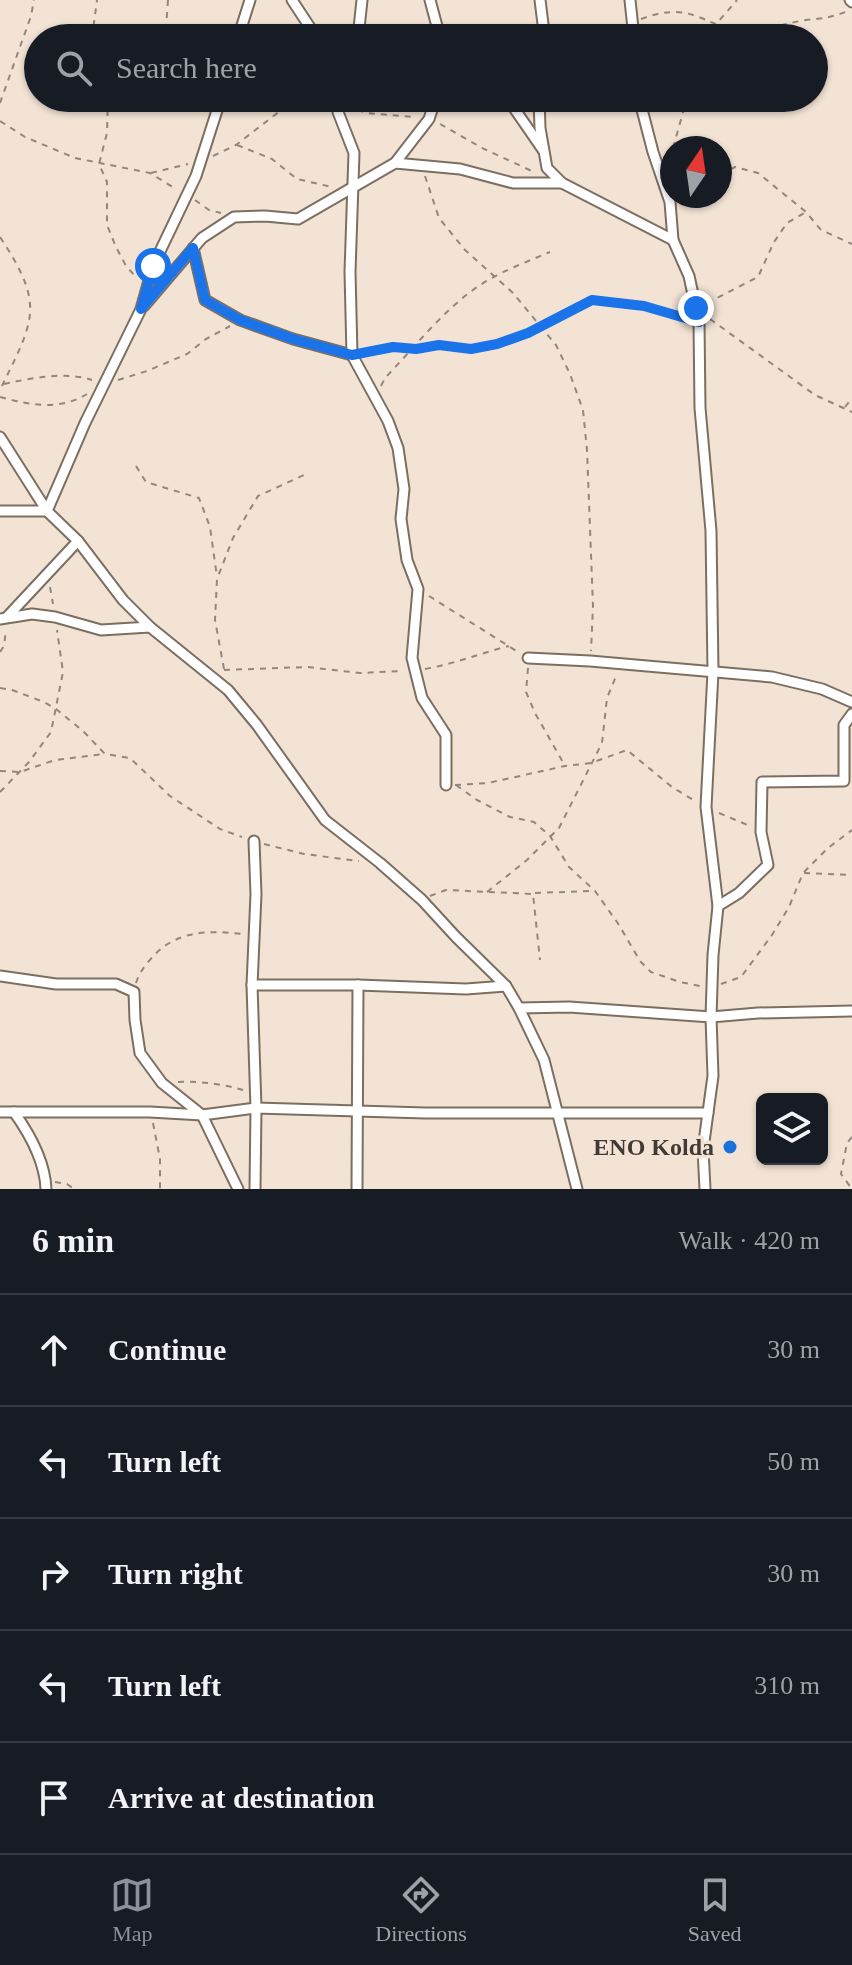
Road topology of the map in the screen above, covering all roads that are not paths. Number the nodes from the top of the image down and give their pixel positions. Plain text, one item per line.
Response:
1 (250, 0) edge
2 (292, 0) edge
3 (362, 0) edge
4 (430, 0) edge
5 (540, 0) edge
6 (630, 0) edge
7 (242, 24) edge
8 (308, 24) edge
9 (359, 24) edge
10 (436, 24) edge
11 (543, 24) edge
12 (633, 24) edge
13 (216, 112) edge
14 (338, 112) edge
15 (431, 112) edge
16 (516, 112) edge
17 (539, 112) edge
18 (643, 112) edge
19 (544, 153) junction
20 (395, 163) junction
21 (562, 183) junction
22 (349, 190) junction
23 (673, 240) junction
24 (193, 248) junction
25 (141, 309) junction
26 (352, 355) junction
27 (0, 437) edge
28 (0, 511) edge
29 (47, 511) junction
30 (78, 541) junction
31 (4, 618) edge
32 (150, 627) junction
33 (528, 658) road end
34 (713, 672) junction
35 (852, 702) edge
36 (852, 714) edge
37 (450, 785) road end
38 (254, 841) road end
39 (718, 906) junction
40 (0, 976) edge
41 (252, 985) junction
42 (358, 985) junction
43 (506, 986) junction
44 (519, 1008) junction
45 (852, 1011) edge
46 (711, 1017) junction
47 (256, 1108) junction
48 (0, 1112) edge
49 (14, 1112) junction
50 (357, 1112) junction
51 (708, 1113) junction
52 (559, 1114) junction
53 (202, 1115) junction
54 (46, 1184) edge
55 (238, 1189) edge
56 (255, 1189) edge
57 (357, 1189) edge
58 (577, 1189) edge
59 (705, 1189) edge

1 - 7 street
2 - 8 street
3 - 9 street
4 - 10 street
5 - 11 street
6 - 12 street
13 - 25 street
14 - 22 street
15 - 20 street
16 - 19 street
17 - 19 street
18 - 23 street
19 - 21 street
20 - 21 street
20 - 22 street
21 - 23 street
22 - 24 street
22 - 26 street
23 - 34 street
24 - 25 street
24 - 26 street
25 - 29 street
26 - 37 street
27 - 29 street
28 - 29 street
29 - 30 street
30 - 31 street
30 - 32 street
31 - 32 street
32 - 43 street
33 - 34 street
34 - 35 street
34 - 39 street
36 - 39 street
38 - 41 street
39 - 46 street
40 - 53 street
41 - 42 street
41 - 47 street
42 - 43 street
42 - 50 street
43 - 44 street
44 - 46 street
44 - 52 street
45 - 46 street
46 - 51 street
47 - 50 street
47 - 53 street
47 - 56 street
48 - 49 street
49 - 53 street
49 - 54 street
50 - 52 street
50 - 57 street
51 - 52 street
51 - 59 street
52 - 58 street
53 - 55 street

